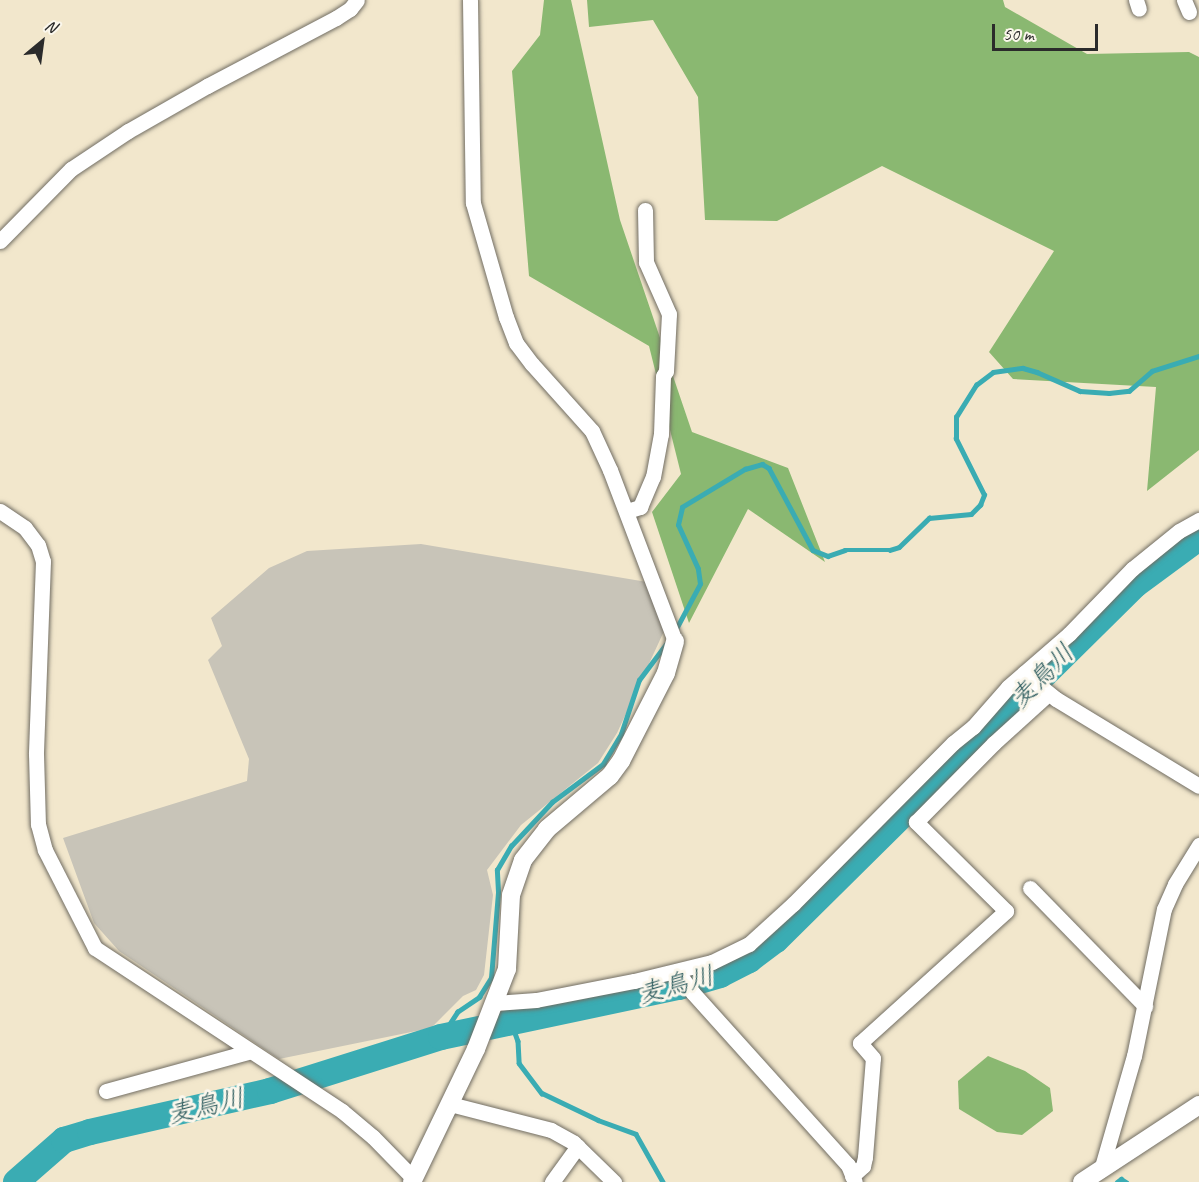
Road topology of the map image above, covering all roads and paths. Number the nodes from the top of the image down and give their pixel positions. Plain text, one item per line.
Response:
1 (357, 0) edge
2 (470, 0) edge
3 (645, 210) dead end
4 (0, 241) edge
5 (0, 511) edge
6 (627, 511) junction
7 (1199, 520) edge
8 (675, 641) joint
9 (1024, 673) junction
10 (1048, 694) junction
11 (1199, 786) edge
12 (1199, 845) edge
13 (1030, 888) dead end
14 (677, 971) junction
15 (495, 1003) junction
16 (1145, 1006) junction
17 (250, 1051) junction
18 (106, 1091) dead end
19 (450, 1104) junction
20 (1199, 1106) edge
21 (578, 1146) junction
22 (1101, 1170) junction
23 (412, 1179) edge
24 (854, 1179) edge
25 (552, 1182) edge
26 (614, 1182) edge
27 (1082, 1182) edge

1 - 4 street
2 - 6 street
3 - 6 street
5 - 17 street
6 - 8 street
7 - 9 street
8 - 15 street
9 - 10 street
9 - 14 street
10 - 11 street
10 - 24 street
12 - 16 street
13 - 16 street
14 - 15 street
14 - 24 street
15 - 19 street
16 - 22 street
17 - 18 street
17 - 23 street
19 - 21 street
19 - 23 street
20 - 22 street
21 - 25 street
21 - 26 street
22 - 27 street

